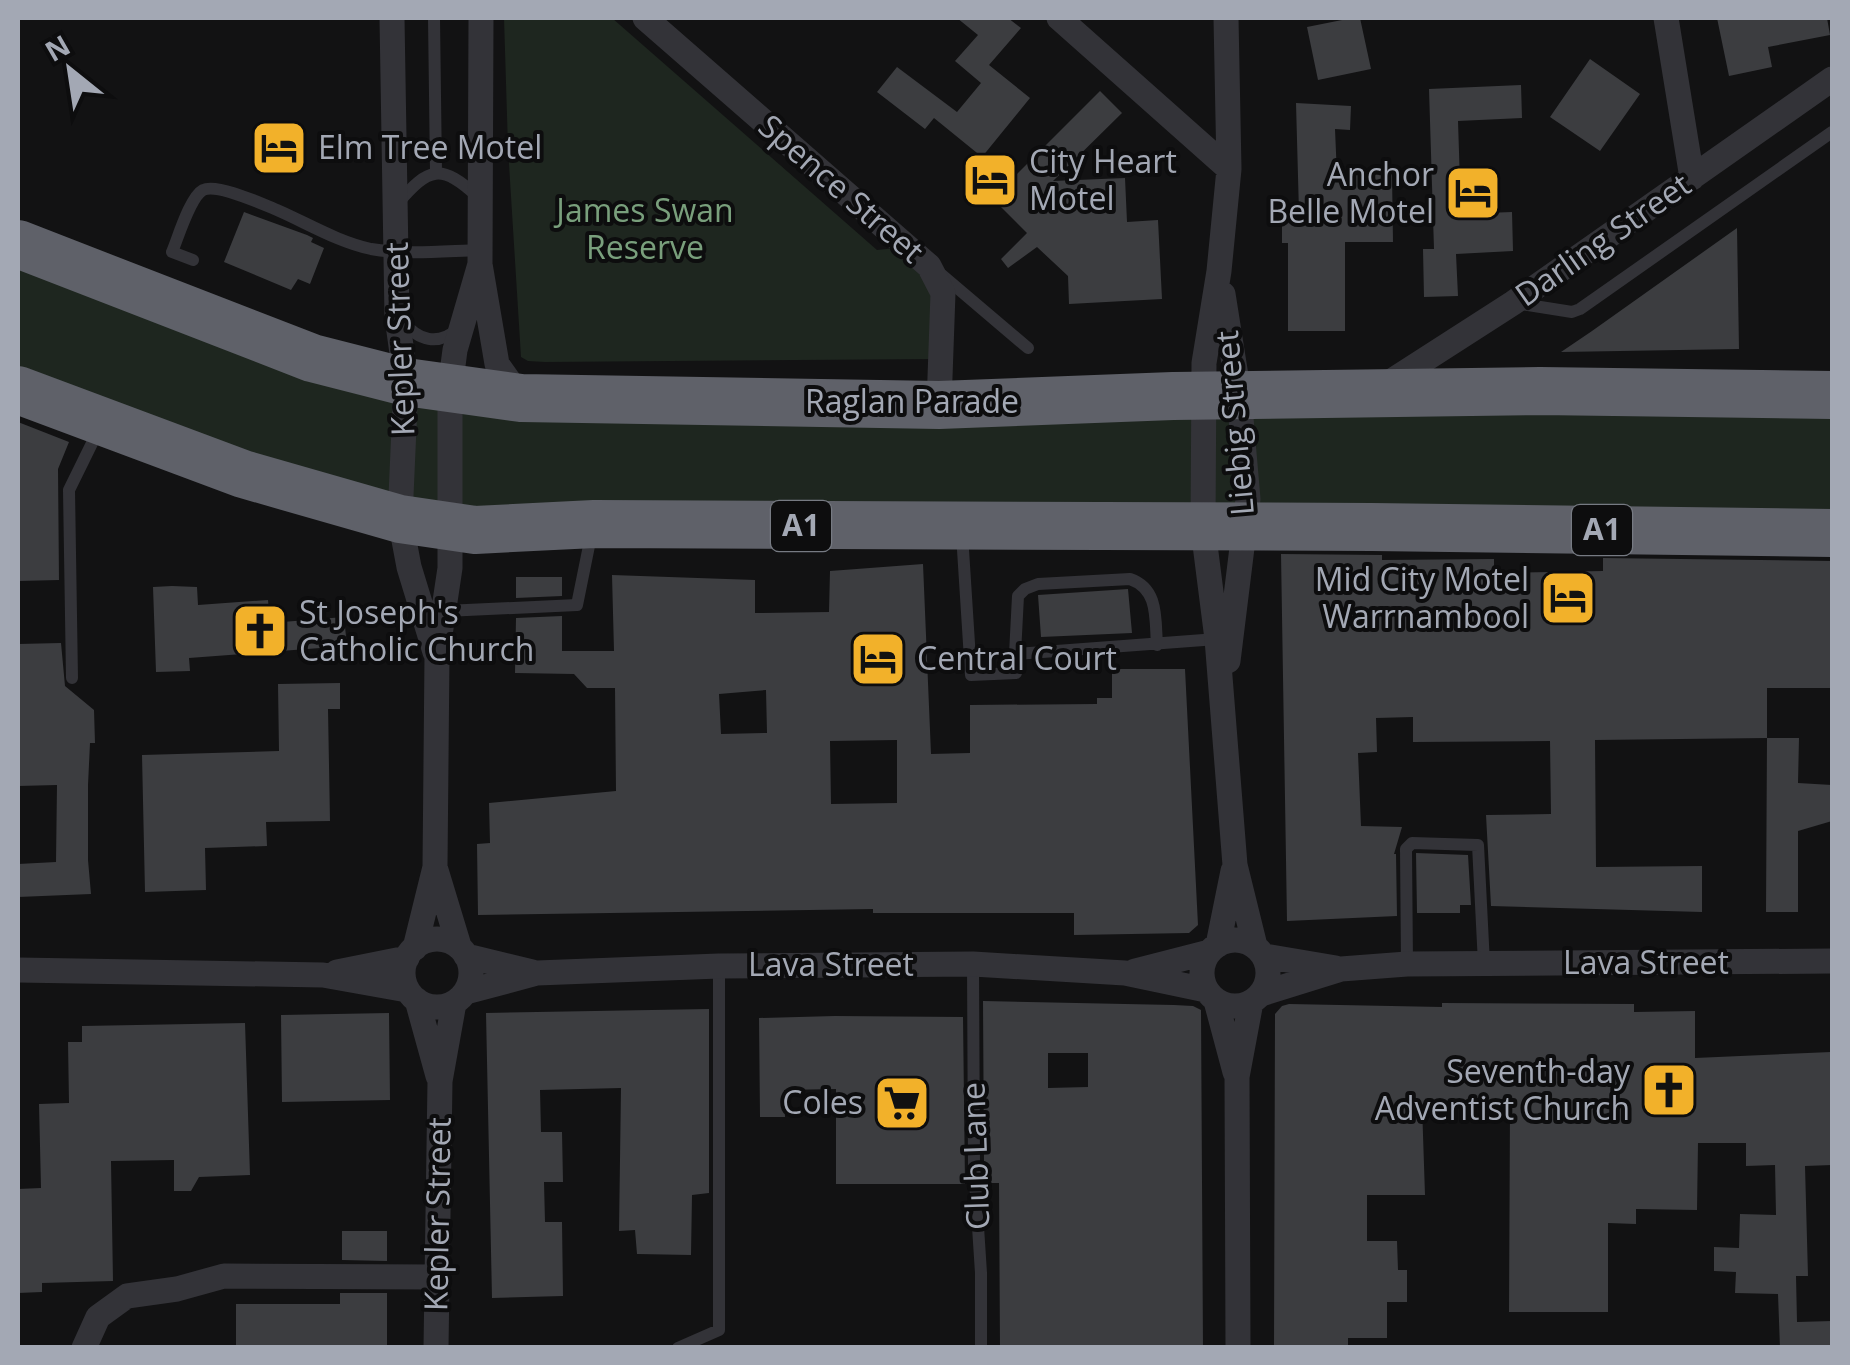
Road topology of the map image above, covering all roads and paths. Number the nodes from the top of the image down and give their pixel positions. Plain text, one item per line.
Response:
1 (392, 18) edge
2 (434, 18) edge
3 (480, 18) edge
4 (645, 18) edge
5 (1059, 18) edge
6 (1226, 18) edge
7 (1666, 18) edge
8 (1832, 79) edge
9 (1832, 132) edge
10 (1229, 169) junction
11 (436, 172) junction
12 (1692, 178) junction
13 (480, 200) junction
14 (396, 205) junction
15 (18, 244) edge
16 (398, 252) junction
17 (918, 255) junction
18 (480, 257) junction
19 (193, 260) dead end
20 (1219, 271) junction
21 (1512, 303) junction
22 (397, 310) junction
23 (463, 324) junction
24 (1028, 348) dead end
25 (428, 385) junction
26 (18, 390) edge
27 (1369, 393) junction
28 (1832, 395) edge
29 (1220, 396) junction
30 (521, 398) junction
31 (938, 405) junction
32 (102, 422) junction
33 (400, 520) junction
34 (594, 524) junction
35 (961, 527) junction
36 (1224, 528) junction
37 (450, 529) junction
38 (1832, 533) edge
39 (445, 611) junction
40 (1217, 640) junction
41 (1157, 645) junction
42 (1015, 654) junction
43 (436, 655) junction
44 (72, 678) dead end
45 (1222, 695) junction
46 (1235, 865) junction
47 (435, 867) junction
48 (1214, 948) junction
49 (462, 951) junction
50 (1259, 951) junction
51 (411, 953) junction
52 (1832, 962) edge
53 (973, 964) junction
54 (1407, 964) junction
55 (1484, 964) junction
56 (718, 966) junction
57 (1341, 969) junction
58 (18, 970) edge
59 (1125, 973) junction
60 (536, 974) junction
61 (322, 975) junction
62 (412, 995) junction
63 (1211, 995) junction
64 (460, 997) junction
65 (1256, 998) junction
66 (1237, 1077) junction
67 (440, 1080) junction
68 (437, 1277) junction
69 (84, 1348) edge
70 (436, 1348) edge
71 (678, 1348) edge
72 (981, 1348) edge
73 (1238, 1348) edge

1 - 14 street, Kepler Street
2 - 11 lane
3 - 13 street, Kepler Street
4 - 17 street, Spence Street
5 - 10 street
6 - 10 street, Liebig Street
7 - 12 street
8 - 12 street, Darling Street
9 - 21 lane
10 - 20 street, Liebig Street
11 - 13 lane
11 - 14 lane
12 - 21 street, Darling Street
13 - 18 street, Kepler Street
14 - 16 street, Kepler Street
15 - 25 highway, Raglan Parade
16 - 18 lane
16 - 19 lane
16 - 22 street, Kepler Street
17 - 24 lane
17 - 31 street, Spence Street
18 - 23 street, Kepler Street
18 - 30 street, Kepler Street
20 - 29 street, Liebig Street
20 - 29 street, Liebig Street
21 - 27 street, Darling Street
22 - 23 lane
22 - 25 street, Kepler Street
23 - 25 street, Kepler Street
25 - 30 highway, Raglan Parade
25 - 33 street, Kepler Street
25 - 37 street, Kepler Street
26 - 32 highway, A1
27 - 28 highway, Raglan Parade
27 - 29 highway, Raglan Parade
29 - 31 highway, Raglan Parade
29 - 36 street, Liebig Street
29 - 36 street, Liebig Street
30 - 31 highway, Raglan Parade
32 - 33 highway, A1
32 - 44 lane
33 - 37 highway, A1
33 - 43 street, Kepler Street
34 - 35 highway, A1
34 - 37 highway, A1
34 - 39 lane
35 - 36 highway, A1
35 - 42 lane
36 - 38 highway, A1
36 - 40 street, Liebig Street
36 - 45 street, Liebig Street
37 - 39 street, Kepler Street
39 - 43 street, Kepler Street
40 - 41 lane
40 - 45 street, Liebig Street
41 - 42 lane
41 - 42 lane
43 - 47 street, Kepler Street
45 - 46 street, Liebig Street
46 - 48 street, Liebig Street
46 - 50 street, Liebig Street
47 - 49 street, Kepler Street
47 - 51 street, Kepler Street
48 - 50 street
48 - 59 street, Lava Street
48 - 63 street
49 - 51 street
49 - 60 street, Lava Street
49 - 64 street
50 - 57 street, Lava Street
50 - 65 street
51 - 61 street
51 - 62 street
52 - 55 street, Lava Street
53 - 56 street, Lava Street
53 - 59 street, Lava Street
53 - 72 lane, Club Lane
54 - 55 street, Lava Street
54 - 55 lane
54 - 57 street, Lava Street
56 - 60 street, Lava Street
56 - 71 lane
57 - 65 street, Lava Street
58 - 61 street
59 - 63 street, Lava Street
60 - 64 street, Lava Street
61 - 62 street
62 - 64 street
62 - 67 street, Kepler Street
63 - 65 street
63 - 66 street
64 - 67 street, Kepler Street
65 - 66 street
66 - 73 street
67 - 68 street, Kepler Street
68 - 69 street
68 - 70 street, Kepler Street

